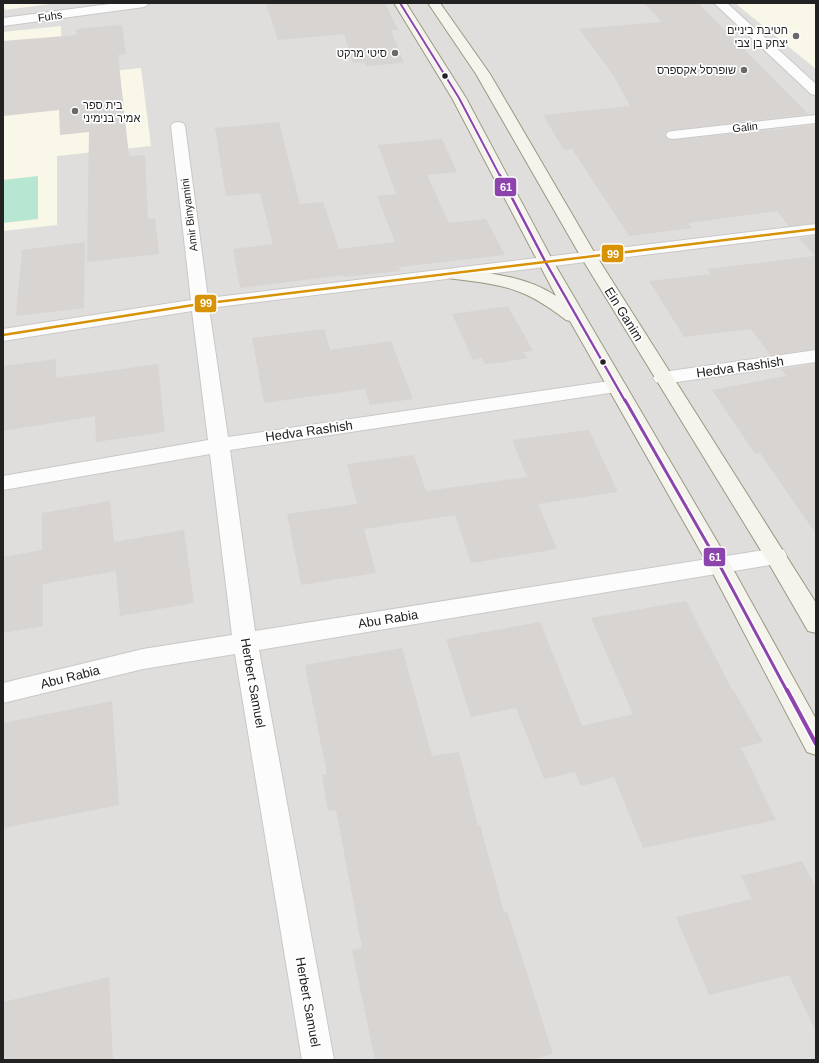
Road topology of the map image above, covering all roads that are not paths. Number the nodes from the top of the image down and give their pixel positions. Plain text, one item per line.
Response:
1 (144, 3) edge
2 (400, 3) edge
3 (434, 3) edge
4 (720, 3) edge
5 (3, 22) edge
6 (816, 90) edge
7 (816, 119) edge
8 (178, 126) dead end
9 (673, 135) dead end
10 (816, 229) edge
11 (589, 257) junction
12 (546, 263) junction
13 (455, 274) junction
14 (200, 304) junction
15 (578, 320) junction
16 (3, 335) edge
17 (816, 356) edge
18 (663, 378) junction
19 (616, 386) junction
20 (219, 445) junction
21 (3, 483) edge
22 (776, 556) junction
23 (720, 566) junction
24 (816, 624) edge
25 (246, 642) junction
26 (3, 693) edge
27 (816, 744) edge
28 (318, 1060) edge

1 - 5 street, Fuhs
2 - 12 street
3 - 11 street, Ein Ganim
4 - 6 street
7 - 9 street, Galin
8 - 14 street, Amir Binyamini
10 - 11 street
11 - 12 street
11 - 18 street, Ein Ganim
12 - 13 street
12 - 15 street
13 - 14 street
13 - 15 street
14 - 16 street
14 - 20 street, Herbert Samuel
15 - 19 street
17 - 18 street, Hedva Rashish
18 - 22 street, Ein Ganim
19 - 20 street, Hedva Rashish
19 - 23 street
20 - 21 street, Hedva Rashish
20 - 25 street, Herbert Samuel
22 - 23 street, Abu Rabia
22 - 24 street, Ein Ganim
23 - 25 street, Abu Rabia
23 - 27 street
25 - 26 street, Abu Rabia
25 - 28 street, Herbert Samuel

